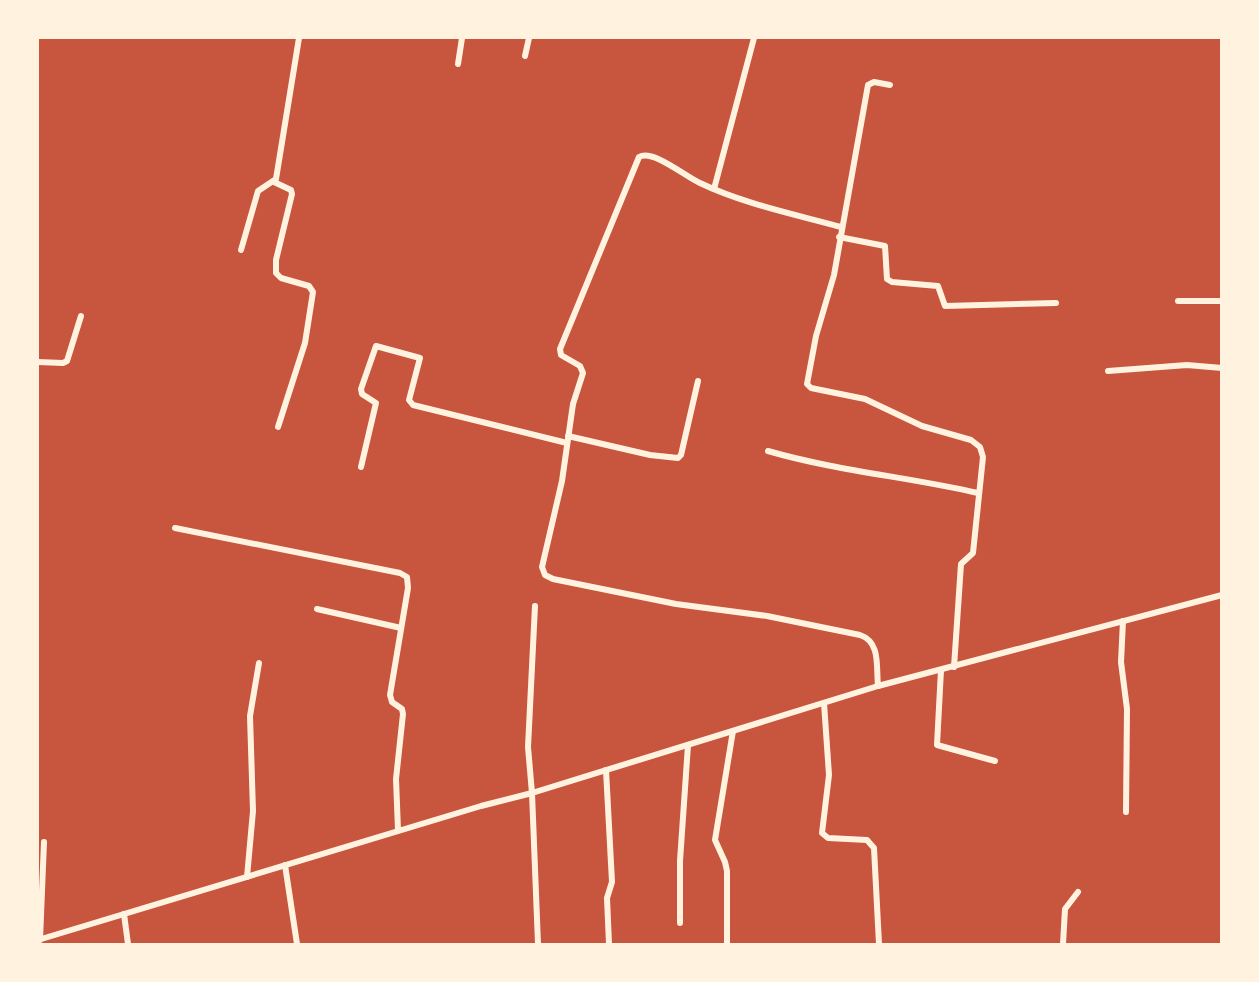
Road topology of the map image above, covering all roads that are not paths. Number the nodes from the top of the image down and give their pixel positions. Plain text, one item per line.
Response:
1 (299, 38) edge
2 (462, 38) edge
3 (529, 38) edge
4 (754, 38) edge
5 (525, 56) dead end
6 (458, 64) dead end
7 (890, 85) dead end
8 (274, 183) junction
9 (714, 189) junction
10 (841, 227) junction
11 (839, 237) junction
12 (241, 250) dead end
13 (1178, 301) dead end
14 (1221, 301) edge
15 (1056, 303) dead end
16 (81, 316) dead end
17 (38, 362) edge
18 (1221, 368) edge
19 (1108, 371) dead end
20 (698, 381) dead end
21 (278, 427) dead end
22 (568, 440) junction
23 (768, 452) dead end
24 (361, 467) dead end
25 (978, 493) junction
26 (175, 528) dead end
27 (1221, 595) edge
28 (535, 606) dead end
29 (317, 609) dead end
30 (1123, 621) junction
31 (401, 628) junction
32 (259, 663) dead end
33 (954, 667) junction
34 (941, 670) junction
35 (878, 686) junction
36 (824, 703) junction
37 (733, 731) junction
38 (688, 745) junction
39 (996, 761) dead end
40 (606, 770) junction
41 (532, 793) junction
42 (1126, 812) dead end
43 (398, 830) junction
44 (44, 842) dead end
45 (285, 865) junction
46 (247, 877) junction
47 (1078, 892) dead end
48 (124, 914) junction
49 (680, 922) dead end
50 (39, 940) edge
51 (128, 945) edge
52 (297, 945) edge
53 (538, 945) edge
54 (609, 945) edge
55 (727, 945) edge
56 (879, 945) edge
57 (1063, 945) edge

1 - 8 street
2 - 6 street
3 - 5 street
4 - 9 street
7 - 10 street
8 - 12 street
8 - 21 street
9 - 10 street
9 - 22 street
10 - 11 street
11 - 15 street
11 - 25 street
13 - 14 street
16 - 17 street
18 - 19 street
20 - 22 street
22 - 24 street
22 - 35 street
23 - 25 street
25 - 33 street
26 - 31 street
27 - 30 street
28 - 41 street
29 - 31 street
30 - 33 street
30 - 42 street
31 - 43 street
32 - 46 street
33 - 34 street
34 - 35 street
34 - 39 street
35 - 36 street
36 - 37 street
36 - 56 street
37 - 38 street
37 - 55 street
38 - 40 street
38 - 49 street
40 - 41 street
40 - 54 street
41 - 43 street
41 - 53 street
43 - 45 street
44 - 50 street
45 - 46 street
45 - 52 street
46 - 48 street
47 - 57 street
48 - 50 street
48 - 51 street

